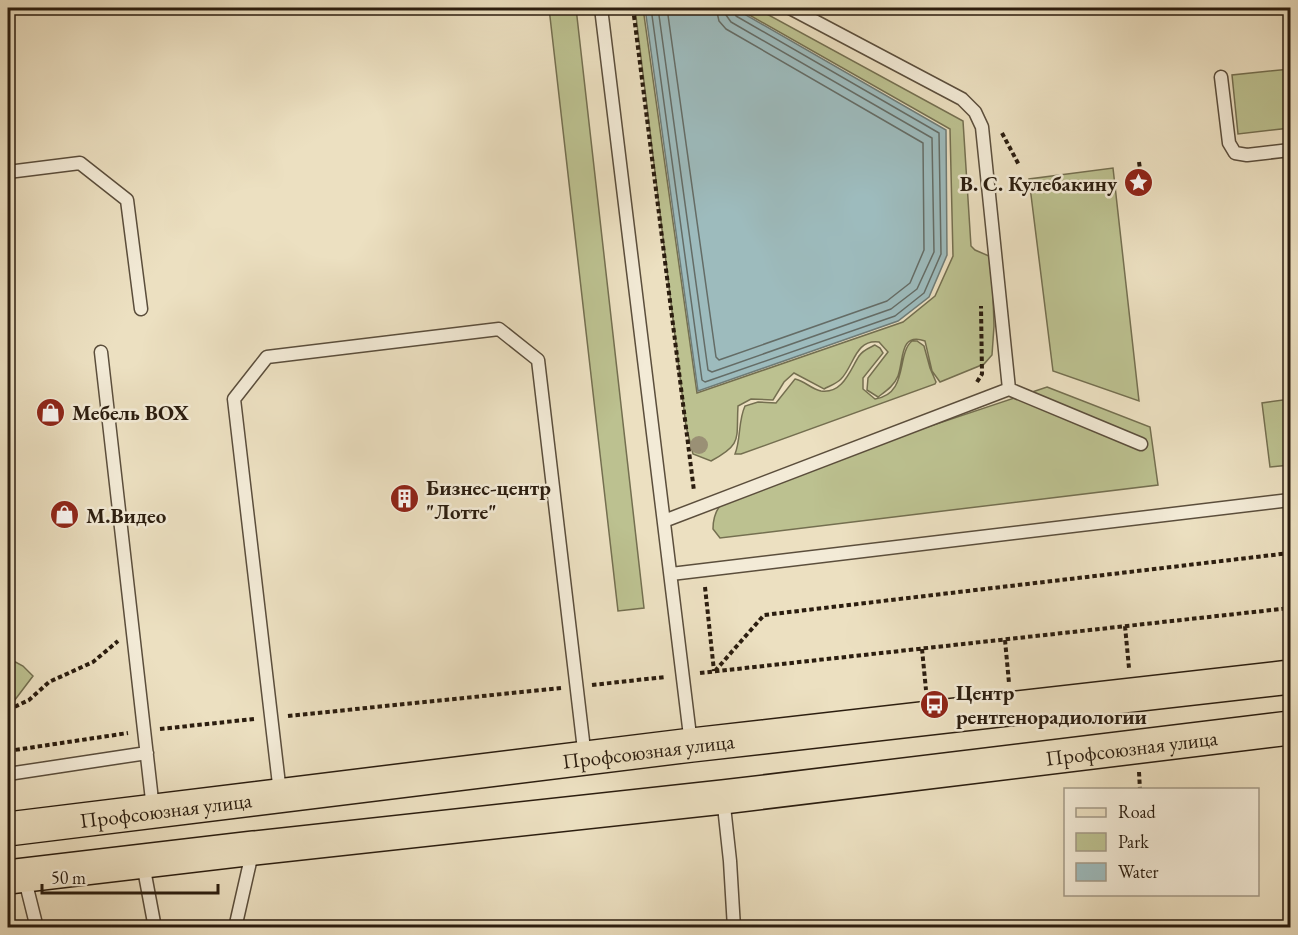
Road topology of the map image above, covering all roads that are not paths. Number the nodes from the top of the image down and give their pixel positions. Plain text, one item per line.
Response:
1 (601, 8) edge
2 (790, 8) edge
3 (1221, 77) dead end
4 (1290, 150) edge
5 (8, 172) edge
6 (141, 309) dead end
7 (101, 352) dead end
8 (1009, 389) junction
9 (1141, 444) dead end
10 (1290, 500) edge
11 (664, 521) junction
12 (671, 574) junction
13 (1290, 677) edge
14 (1290, 728) edge
15 (692, 745) junction
16 (147, 753) junction
17 (585, 758) junction
18 (8, 774) edge
19 (280, 795) junction
20 (723, 797) junction
21 (153, 810) junction
22 (8, 829) edge
23 (254, 848) junction
24 (143, 861) junction
25 (16, 876) edge
26 (37, 927) edge
27 (155, 927) edge
28 (235, 927) edge
29 (734, 927) edge

1 - 11 lane
2 - 8 lane
3 - 4 lane
5 - 6 lane
7 - 16 lane
8 - 9 lane
8 - 11 lane
10 - 12 lane
11 - 12 lane
12 - 15 lane
13 - 15 main road, Профсоюзная улица
14 - 20 main road, Профсоюзная улица
15 - 17 main road, Профсоюзная улица
16 - 18 lane
16 - 21 lane
17 - 19 main road, Профсоюзная улица
17 - 19 lane
19 - 21 main road, Профсоюзная улица
20 - 23 main road, Профсоюзная улица
20 - 29 lane
21 - 22 main road, Профсоюзная улица
23 - 24 main road, Профсоюзная улица
23 - 28 lane
24 - 25 main road, Профсоюзная улица
24 - 27 lane
25 - 26 lane

